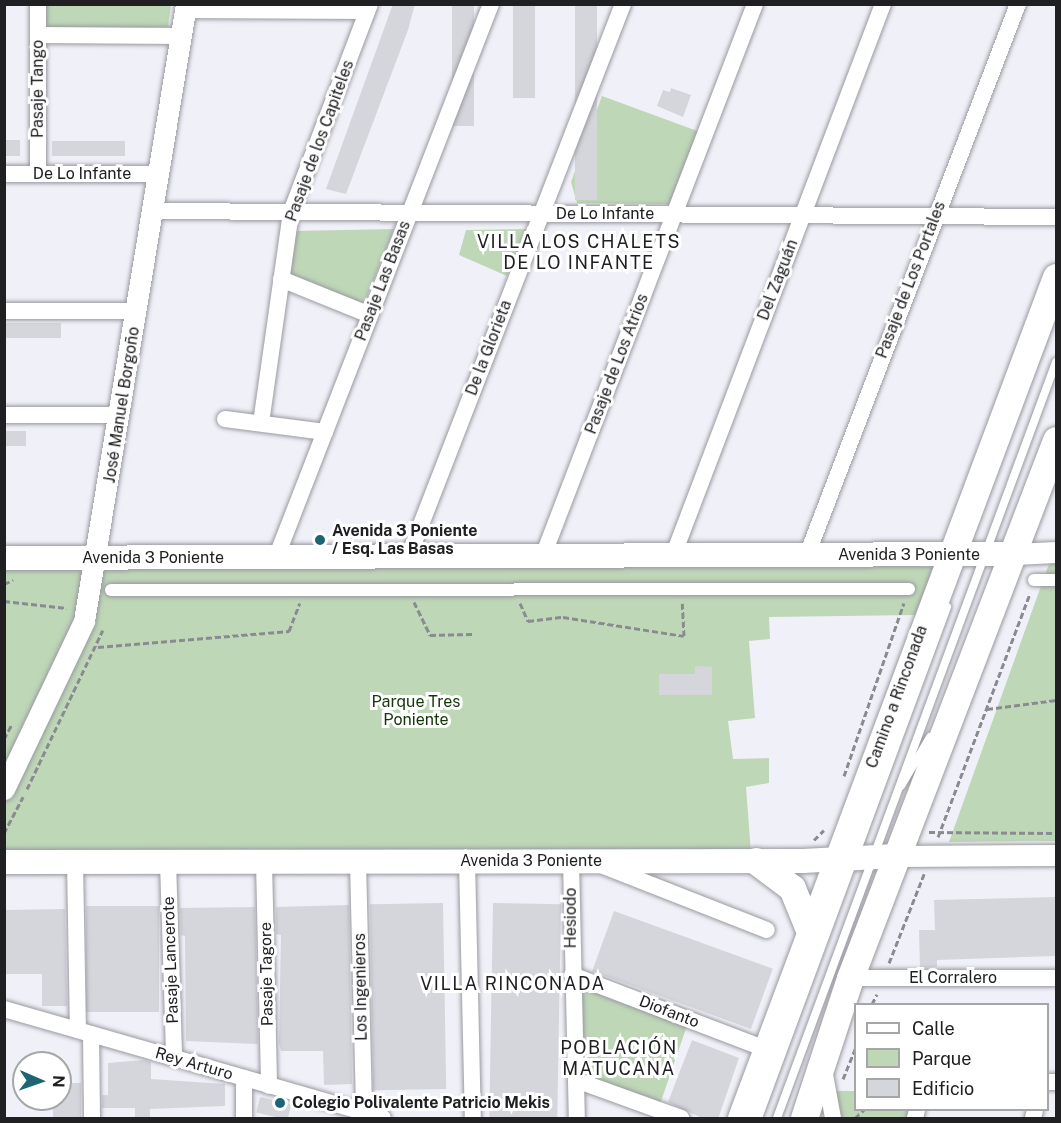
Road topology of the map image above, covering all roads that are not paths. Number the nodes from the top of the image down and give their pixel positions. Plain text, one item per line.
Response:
1 (38, 4) edge
2 (490, 4) edge
3 (623, 4) edge
4 (755, 4) edge
5 (883, 4) edge
6 (1018, 4) edge
7 (186, 7) edge
8 (368, 8) edge
9 (38, 35) junction
10 (181, 36) junction
11 (4, 174) edge
12 (38, 174) junction
13 (159, 174) junction
14 (153, 212) junction
15 (291, 212) junction
16 (410, 213) junction
17 (540, 214) junction
18 (674, 215) junction
19 (802, 216) junction
20 (935, 217) junction
21 (1056, 218) edge
22 (1056, 277) edge
23 (282, 279) junction
24 (4, 311) edge
25 (137, 311) junction
26 (370, 315) junction
27 (1056, 362) edge
28 (4, 415) edge
29 (120, 415) junction
30 (225, 419) dead end
31 (261, 423) junction
32 (325, 432) junction
33 (1056, 440) edge
34 (1056, 552) edge
35 (965, 554) junction
36 (1014, 554) junction
37 (807, 555) junction
38 (543, 556) junction
39 (673, 556) junction
40 (4, 558) edge
41 (97, 558) junction
42 (276, 558) junction
43 (408, 558) junction
44 (1034, 580) road end
45 (1056, 580) edge
46 (909, 589) road end
47 (111, 590) road end
48 (949, 600) dead end
49 (941, 622) junction
50 (969, 670) junction
51 (4, 789) edge
52 (850, 791) junction
53 (891, 804) junction
54 (1056, 855) edge
55 (865, 858) junction
56 (467, 861) junction
57 (582, 861) junction
58 (756, 861) junction
59 (4, 862) edge
60 (75, 862) junction
61 (168, 862) junction
62 (264, 862) junction
63 (358, 862) junction
64 (767, 930) dead end
65 (810, 932) junction
66 (572, 975) junction
67 (850, 978) junction
68 (1056, 978) edge
69 (4, 1009) edge
70 (84, 1032) junction
71 (766, 1049) junction
72 (174, 1058) junction
73 (823, 1059) junction
74 (244, 1078) junction
75 (576, 1080) junction
76 (269, 1086) junction
77 (364, 1113) junction
78 (92, 1119) edge
79 (244, 1119) edge
80 (383, 1119) edge
81 (473, 1119) edge
82 (577, 1119) edge
83 (681, 1119) edge
84 (741, 1119) edge
85 (758, 1119) edge
86 (777, 1119) edge
87 (804, 1119) edge
88 (833, 1119) edge

1 - 9 street, Pasaje Tango
2 - 16 street, Pasaje Las Basas
3 - 17 street, De la Glorieta
4 - 18 street, Pasaje de Los Atrios
5 - 19 street, Del Zaguán
6 - 20 street, Pasaje de Los Portales
7 - 8 street
7 - 10 street, José Manuel Borgoño
8 - 15 street, Pasaje de los Capiteles
9 - 10 street
9 - 12 street, Pasaje Tango
10 - 13 street, José Manuel Borgoño
11 - 12 street, De Lo Infante
12 - 13 street, De Lo Infante
13 - 14 street, José Manuel Borgoño
14 - 15 street, De Lo Infante
14 - 25 street, José Manuel Borgoño
15 - 16 street, De Lo Infante
15 - 23 street, Pasaje de los Capiteles
16 - 17 street, De Lo Infante
16 - 26 street, Pasaje Las Basas
17 - 18 street, De Lo Infante
17 - 43 street, De la Glorieta
18 - 19 street, De Lo Infante
18 - 38 street, Pasaje de Los Atrios
19 - 20 street, De Lo Infante
19 - 39 street, Del Zaguán
20 - 21 street, De Lo Infante
20 - 37 street, Pasaje de Los Portales
22 - 35 main road, Camino a Rinconada
23 - 26 street
23 - 31 street, Pasaje de los Capiteles
24 - 25 street
25 - 29 street, José Manuel Borgoño
26 - 32 street, Pasaje Las Basas
27 - 35 lane
28 - 29 street
29 - 41 street, José Manuel Borgoño
30 - 31 street
31 - 32 street
32 - 42 street, Pasaje Las Basas
33 - 36 main road, Camino a Rinconada
34 - 36 street, Avenida 3 Poniente
35 - 36 main road, Avenida 3 Poniente
35 - 37 main road, Avenida 3 Poniente
35 - 52 main road, Camino a Rinconada
35 - 53 lane
36 - 50 main road, Camino a Rinconada
37 - 39 main road, Avenida 3 Poniente
38 - 39 main road, Avenida 3 Poniente
38 - 43 main road, Avenida 3 Poniente
40 - 41 main road, Avenida 3 Poniente
41 - 42 main road, Avenida 3 Poniente
41 - 51 street, José Manuel Borgoño
42 - 43 main road, Avenida 3 Poniente
44 - 45 street
46 - 47 street
48 - 49 lane
49 - 52 lane
49 - 55 lane
50 - 53 lane
50 - 55 main road, Camino a Rinconada
52 - 55 main road, Camino a Rinconada
53 - 55 lane
54 - 55 street, Avenida 3 Poniente
55 - 58 main road, Avenida 3 Poniente
55 - 65 main road, Camino a Rinconada
55 - 67 main road, Camino a Rinconada
55 - 85 lane
55 - 86 lane
56 - 57 main road, Avenida 3 Poniente
56 - 63 main road, Avenida 3 Poniente
56 - 81 street
57 - 58 main road, Avenida 3 Poniente
57 - 64 street
57 - 66 street, Hesiodo
58 - 65 main road
59 - 60 main road, Avenida 3 Poniente
60 - 61 main road, Avenida 3 Poniente
60 - 70 street
61 - 62 main road, Avenida 3 Poniente
61 - 72 street, Pasaje Lancerote
62 - 63 main road, Avenida 3 Poniente
62 - 76 street, Pasaje Tagore
63 - 77 street, Los Ingenieros
65 - 71 main road, Camino a Rinconada
66 - 71 street, Diofanto
66 - 75 street, Hesiodo
67 - 68 street, El Corralero
67 - 73 main road, Camino a Rinconada
69 - 70 street, Rey Arturo
70 - 72 street, Rey Arturo
70 - 78 street
71 - 84 main road, Camino a Rinconada
72 - 74 street, Rey Arturo
73 - 87 main road, Camino a Rinconada
73 - 88 street
74 - 76 street, Rey Arturo
74 - 79 street
75 - 82 street, Hesiodo
75 - 83 street
76 - 77 street, Rey Arturo
77 - 80 street, Rey Arturo

